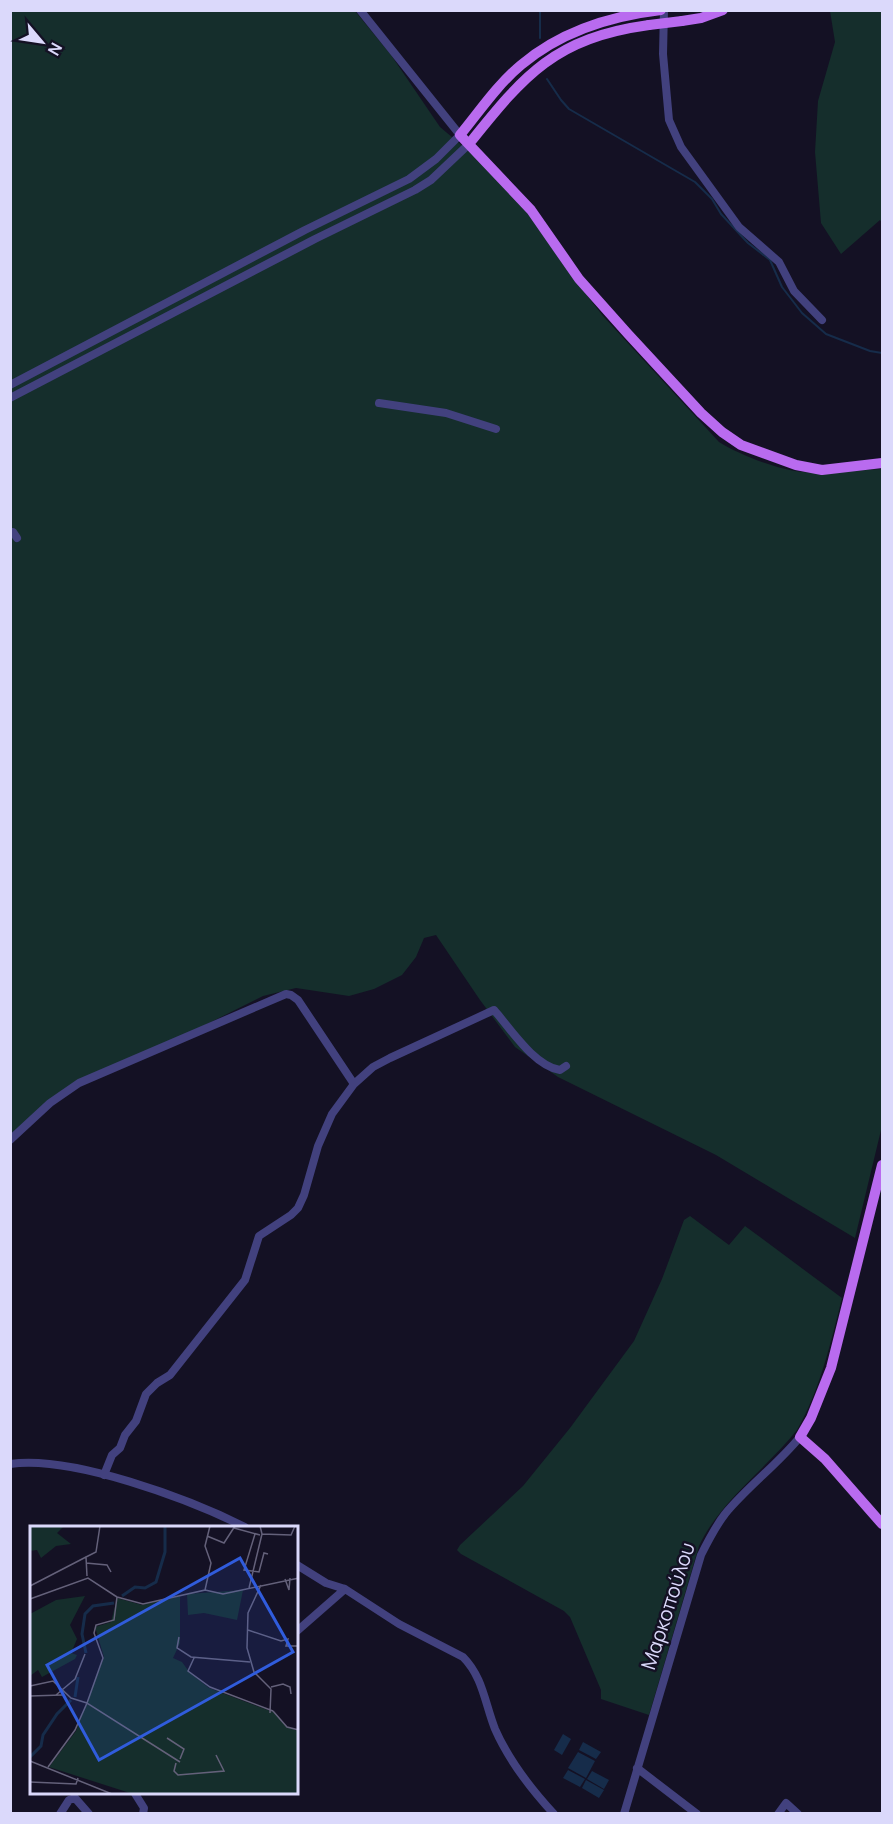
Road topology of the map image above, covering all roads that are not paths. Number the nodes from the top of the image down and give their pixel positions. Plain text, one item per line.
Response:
1 (360, 10) edge
2 (662, 10) edge
3 (723, 10) edge
4 (648, 12) edge
5 (460, 135) junction
6 (469, 144) junction
7 (250, 261) junction
8 (255, 272) junction
9 (822, 320) dead end
10 (10, 385) edge
11 (10, 399) edge
12 (379, 403) dead end
13 (496, 429) dead end
14 (882, 463) edge
15 (566, 1066) dead end
16 (354, 1084) junction
17 (10, 1140) edge
18 (882, 1165) edge
19 (800, 1437) junction
20 (10, 1464) edge
21 (104, 1475) junction
22 (882, 1524) edge
23 (243, 1526) edge
24 (298, 1566) edge
25 (345, 1589) junction
26 (298, 1630) edge
27 (637, 1768) junction
28 (135, 1794) edge
29 (60, 1814) edge
30 (89, 1814) edge
31 (143, 1814) edge
32 (554, 1814) edge
33 (624, 1814) edge
34 (697, 1814) edge
35 (778, 1814) edge
36 (798, 1814) edge

1 - 5 street
2 - 4 main road
2 - 9 street
3 - 6 main road, bridge
4 - 5 main road
5 - 6 main road
5 - 7 street
6 - 8 street
6 - 14 main road
7 - 8 street
7 - 10 street
8 - 11 street
12 - 13 street
15 - 16 street
16 - 17 street
16 - 21 street
18 - 19 main road, Μαρκοπούλου
19 - 22 main road
19 - 27 street, Μαρκοπούλου
20 - 21 street
21 - 23 street
24 - 25 street
25 - 26 street
25 - 32 street
27 - 33 street, Μαρκοπούλου
27 - 34 street
28 - 31 street
29 - 30 street
35 - 36 street

